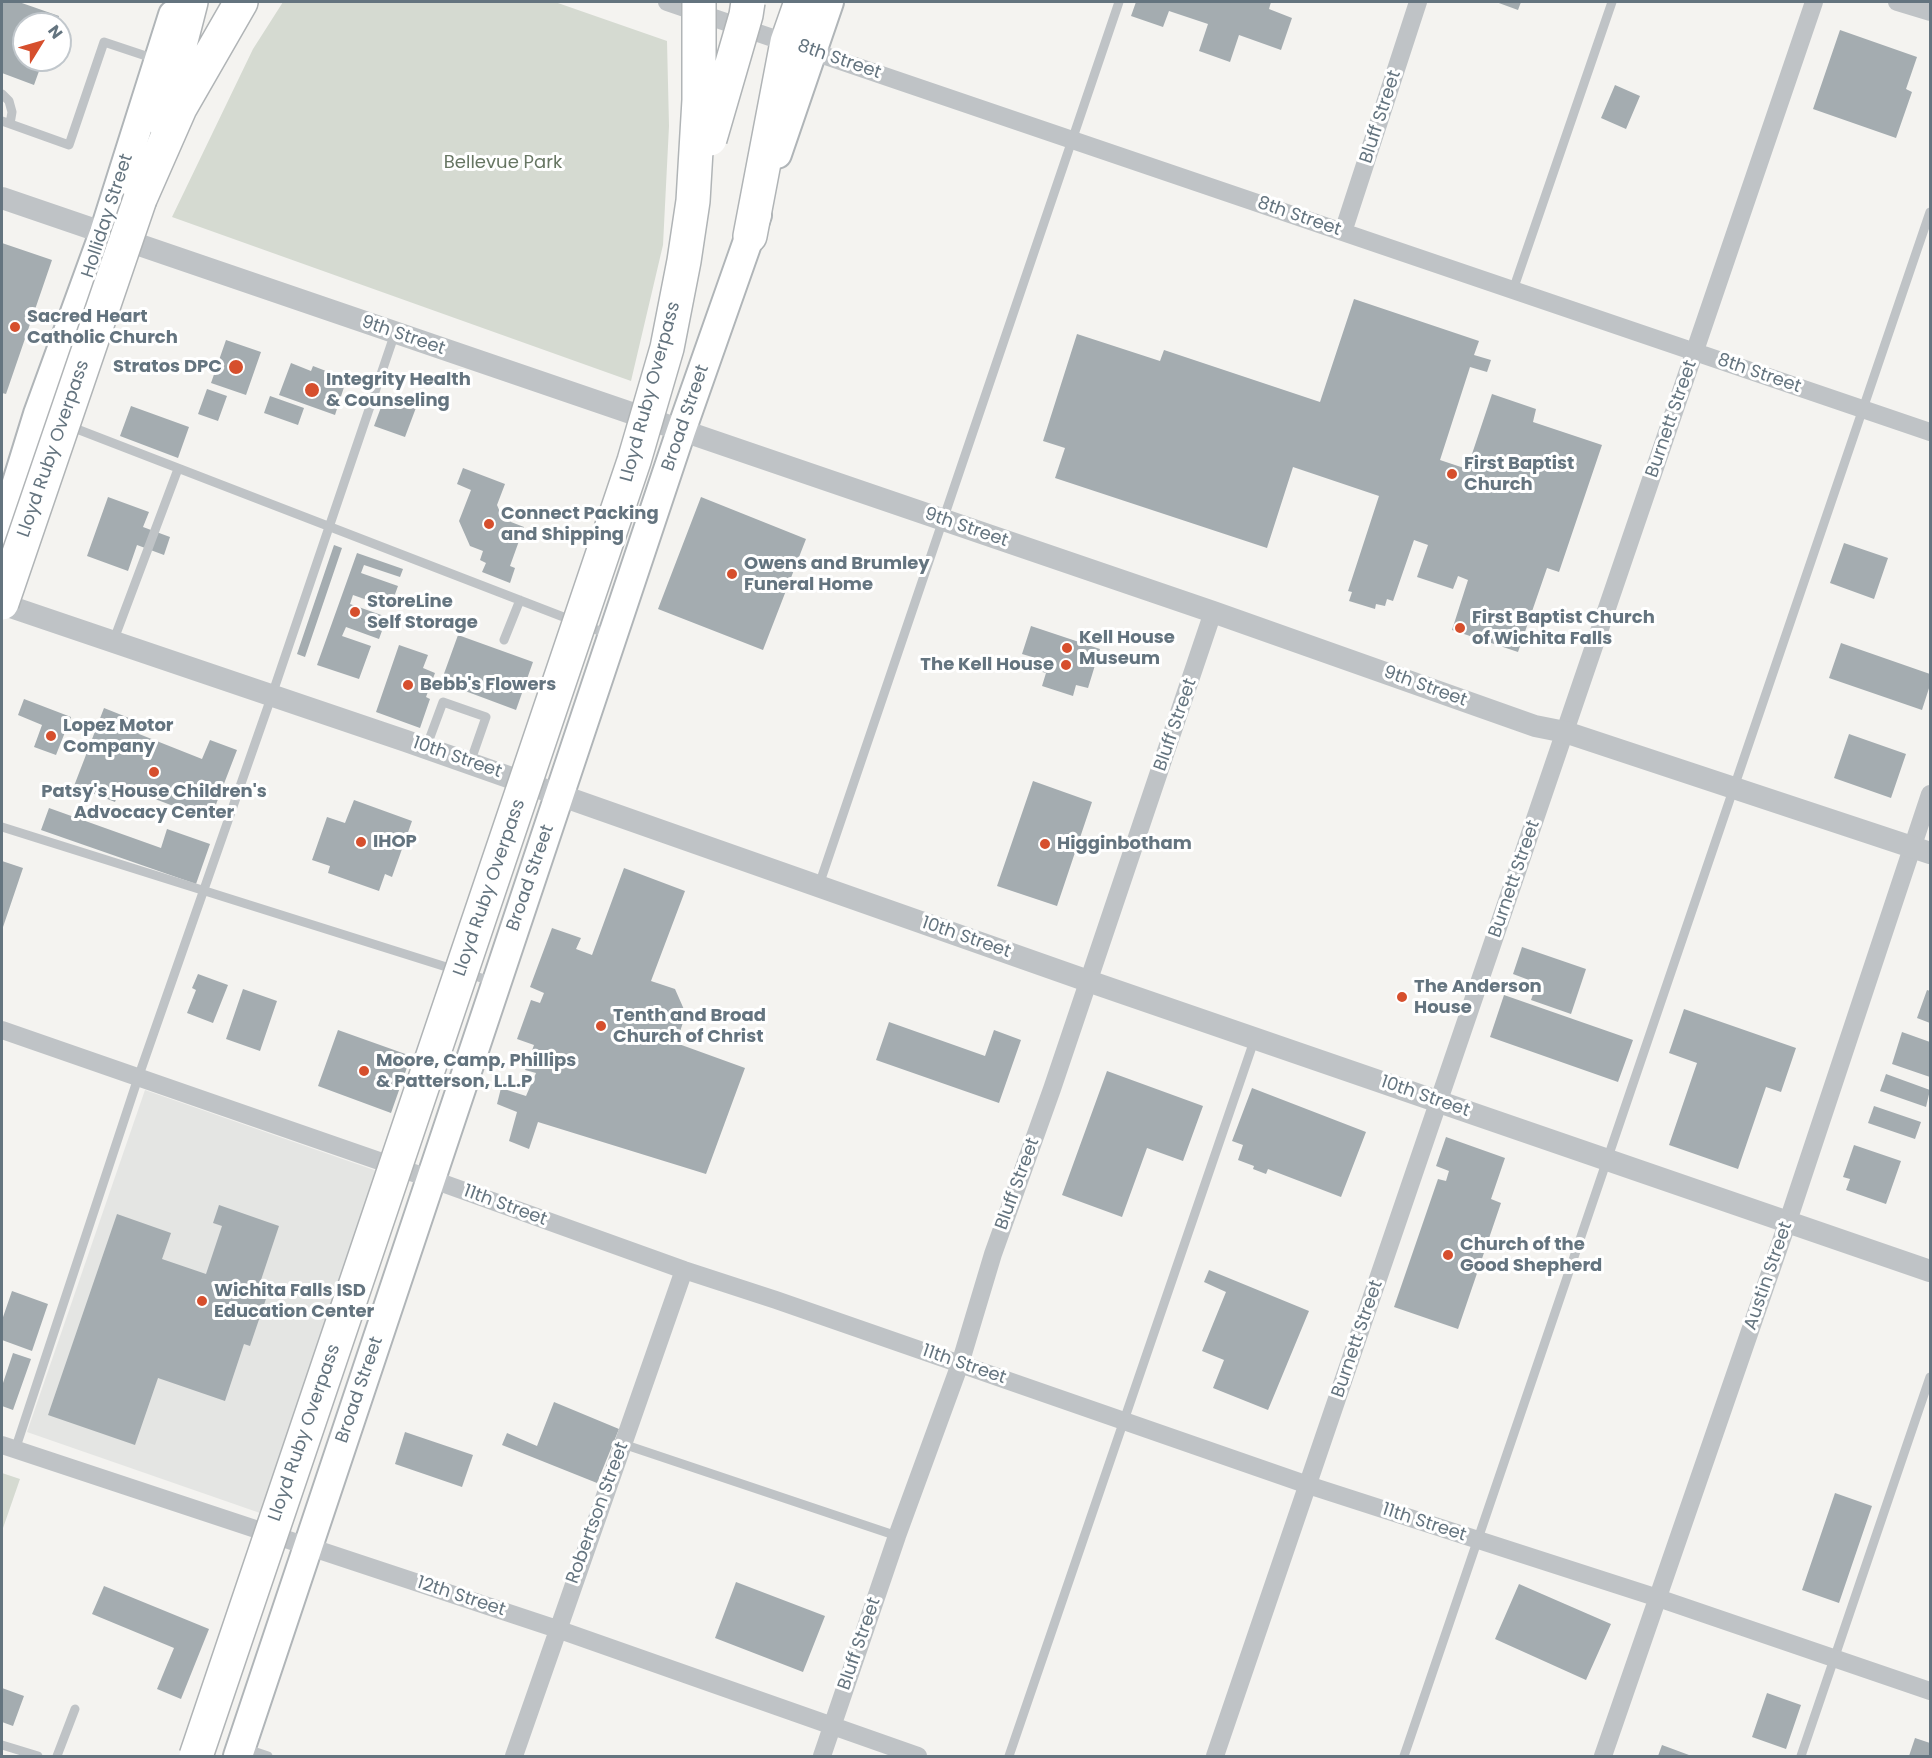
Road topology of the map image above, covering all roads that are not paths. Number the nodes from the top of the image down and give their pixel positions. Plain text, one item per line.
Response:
1 (177, 2) edge
2 (191, 2) edge
3 (241, 2) edge
4 (667, 2) edge
5 (699, 2) edge
6 (748, 2) edge
7 (801, 2) edge
8 (829, 2) edge
9 (1119, 2) edge
10 (1419, 2) edge
11 (1612, 2) edge
12 (1814, 2) edge
13 (1897, 2) edge
14 (1930, 12) edge
15 (799, 46) junction
16 (159, 60) junction
17 (2, 94) edge
18 (6, 122) edge
19 (1072, 140) junction
20 (2, 198) edge
21 (140, 199) junction
22 (693, 201) junction
23 (1930, 212) edge
24 (1343, 232) junction
25 (104, 233) junction
26 (750, 236) joint
27 (1513, 290) junction
28 (395, 333) junction
29 (1694, 352) junction
30 (1863, 409) junction
31 (38, 414) junction
32 (681, 431) junction
33 (1930, 432) edge
34 (178, 469) junction
35 (943, 520) junction
36 (329, 526) junction
37 (2, 531) edge
38 (520, 600) junction
39 (2, 604) edge
40 (1213, 612) junction
41 (612, 636) junction
42 (504, 640) dead end
43 (113, 642) junction
44 (272, 695) junction
45 (1565, 732) junction
46 (426, 748) junction
47 (470, 763) junction
48 (1734, 789) junction
49 (1930, 794) edge
50 (559, 795) junction
51 (2, 827) edge
52 (1921, 850) edge
53 (818, 886) junction
54 (204, 891) junction
55 (1088, 981) junction
56 (497, 983) junction
57 (2, 1030) edge
58 (1255, 1038) junction
59 (138, 1077) junction
60 (1439, 1102) junction
61 (1607, 1159) junction
62 (431, 1179) junction
63 (1788, 1221) junction
64 (684, 1270) junction
65 (1930, 1270) edge
66 (960, 1364) junction
67 (1930, 1377) edge
68 (1123, 1420) junction
69 (623, 1444) junction
70 (8, 1447) edge
71 (1308, 1485) junction
72 (897, 1536) junction
73 (1478, 1540) junction
74 (308, 1547) junction
75 (1658, 1598) junction
76 (557, 1629) junction
77 (1834, 1659) junction
78 (1930, 1691) edge
79 (75, 1709) dead end
80 (832, 1728) junction
81 (2, 1745) edge
82 (240, 1752) edge
83 (38, 1756) edge
84 (57, 1756) edge
85 (196, 1756) edge
86 (268, 1756) edge
87 (514, 1756) edge
88 (822, 1756) edge
89 (918, 1756) edge
90 (1009, 1756) edge
91 (1215, 1756) edge
92 (1404, 1756) edge
93 (1603, 1756) edge
94 (1801, 1756) edge

1 - 16 main road, Holliday Street
2 - 21 highway
3 - 21 highway, Lloyd Ruby Overpass
4 - 15 street, 8th Street
5 - 22 highway, Lloyd Ruby Overpass, bridge
6 - 22 highway, bridge
7 - 15 highway
8 - 15 main road
9 - 19 lane
10 - 24 street, Bluff Street
11 - 27 lane
12 - 29 street, Burnett Street
13 - 14 street
15 - 19 street, 8th Street
15 - 26 highway
16 - 18 lane
16 - 25 main road, Holliday Street
17 - 18 lane
19 - 24 street, 8th Street
19 - 35 lane
20 - 25 street, 9th Street
21 - 39 highway, Lloyd Ruby Overpass, bridge
22 - 85 highway, Lloyd Ruby Overpass, bridge
23 - 30 lane
24 - 27 street, 8th Street
25 - 28 street, 9th Street
25 - 31 main road, Holliday Street
26 - 32 main road, Broad Street
27 - 29 street, 8th Street
28 - 32 street, 9th Street
28 - 36 lane
29 - 30 street, 8th Street
29 - 45 street, Burnett Street
30 - 33 street, 8th Street
30 - 48 lane
31 - 34 lane
31 - 37 main road, Holliday Street
32 - 35 street, 9th Street
32 - 41 main road, Broad Street
34 - 36 lane
34 - 43 lane
35 - 40 street, 9th Street
35 - 53 lane
36 - 38 lane
36 - 44 lane
38 - 41 lane
38 - 42 lane
39 - 43 street, 10th Street
40 - 45 street, 9th Street
40 - 55 street, Bluff Street
41 - 50 main road, Broad Street
43 - 44 street, 10th Street
44 - 46 street, 10th Street
44 - 54 lane
45 - 48 street, 9th Street
45 - 60 street, Burnett Street
46 - 47 street, 10th Street
46 - 47 lane
47 - 50 street, 10th Street
48 - 52 street, 9th Street
48 - 61 lane
49 - 52 street, Austin Street
50 - 53 street, 10th Street
50 - 56 main road, Broad Street
51 - 54 lane
52 - 63 street, Austin Street
53 - 55 street, 10th Street
54 - 56 lane
54 - 59 lane
55 - 58 street, 10th Street
55 - 66 street, Bluff Street
56 - 62 main road, Broad Street
57 - 59 street, 11th Street
58 - 60 street, 10th Street
58 - 68 lane
59 - 62 street, 11th Street
59 - 70 lane
60 - 61 street, 10th Street
60 - 71 street, Burnett Street
61 - 63 street, 10th Street
61 - 73 lane
62 - 64 street, 11th Street
62 - 74 main road, Broad Street
63 - 65 street, 10th Street
63 - 75 street, Austin Street
64 - 66 street, 11th Street
64 - 69 street, Robertson Street
66 - 68 street, 11th Street
66 - 72 street, Bluff Street
67 - 77 lane
68 - 71 street, 11th Street
68 - 90 lane
69 - 72 lane
69 - 76 street, Robertson Street
70 - 74 street, 12th Street
71 - 73 street, 11th Street
71 - 91 street, Burnett Street
72 - 80 street, Bluff Street
73 - 75 street, 11th Street
73 - 92 lane
74 - 76 street, 12th Street
74 - 82 main road, Broad Street
75 - 77 street, 11th Street
75 - 93 street, Austin Street
76 - 80 street, 12th Street
76 - 87 street, Robertson Street
77 - 78 street, 11th Street
77 - 94 lane
79 - 84 lane
80 - 88 street, Bluff Street
80 - 89 street, 12th Street
81 - 83 lane
82 - 86 lane

